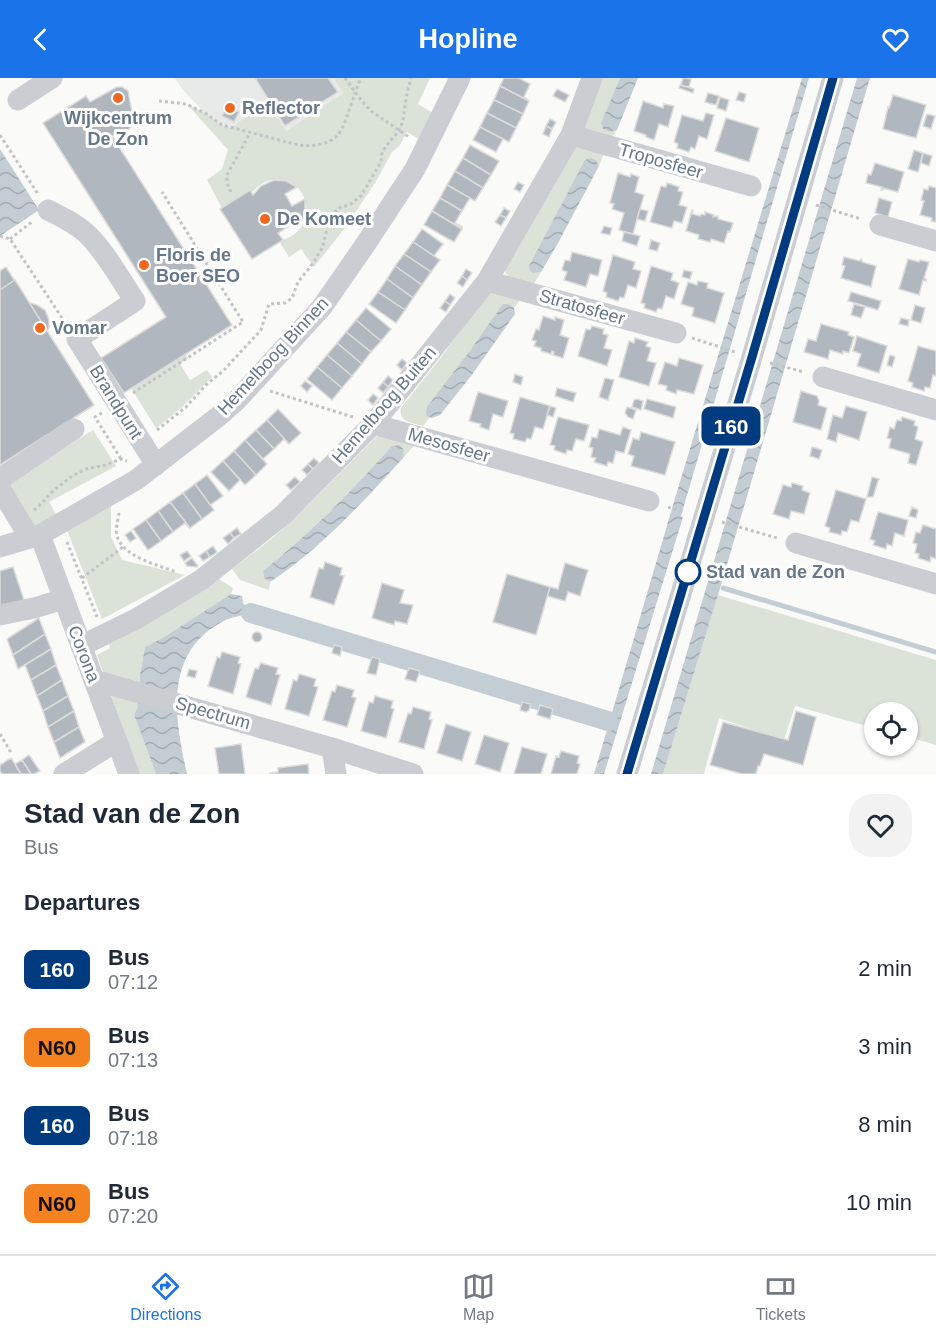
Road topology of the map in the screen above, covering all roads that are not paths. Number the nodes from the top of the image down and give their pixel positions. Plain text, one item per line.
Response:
1 (52, 78) edge
2 (460, 78) edge
3 (592, 78) edge
4 (833, 78) edge
5 (18, 100) dead end
6 (571, 135) junction
7 (751, 186) dead end
8 (48, 210) road end
9 (880, 225) road end
10 (936, 241) edge
11 (487, 281) junction
12 (676, 333) dead end
13 (823, 377) dead end
14 (936, 410) edge
15 (373, 424) junction
16 (74, 429) dead end
17 (156, 465) junction
18 (0, 479) edge
19 (0, 486) edge
20 (654, 503) road end
21 (35, 536) junction
22 (796, 543) road end
23 (0, 548) edge
24 (936, 584) edge
25 (64, 599) junction
26 (0, 615) edge
27 (81, 646) junction
28 (94, 680) junction
29 (117, 741) junction
30 (332, 748) junction
31 (64, 774) edge
32 (129, 774) edge
33 (336, 774) edge
34 (413, 774) edge
35 (627, 774) edge

1 - 5 street
2 - 17 street, Hemelboog Binnen
3 - 6 street, Hemelboog Buiten
4 - 35 street
6 - 7 street, Troposfeer
6 - 11 street, Hemelboog Buiten
8 - 17 street, Brandpunt
9 - 10 street
11 - 12 street, Stratosfeer
11 - 15 street, Hemelboog Buiten
13 - 14 street
15 - 20 street, Mesosfeer
15 - 27 street, Hemelboog Buiten
16 - 18 street
17 - 21 street, Hemelboog Binnen
19 - 21 street, Corona
21 - 23 street, Hemelboog Binnen
21 - 25 street, Corona
22 - 24 street
25 - 26 street
25 - 27 street, Corona
27 - 28 street, Corona
28 - 29 street, Corona
28 - 30 street, Spectrum
29 - 31 street
29 - 32 street, Corona
30 - 33 street
30 - 34 street, Spectrum

